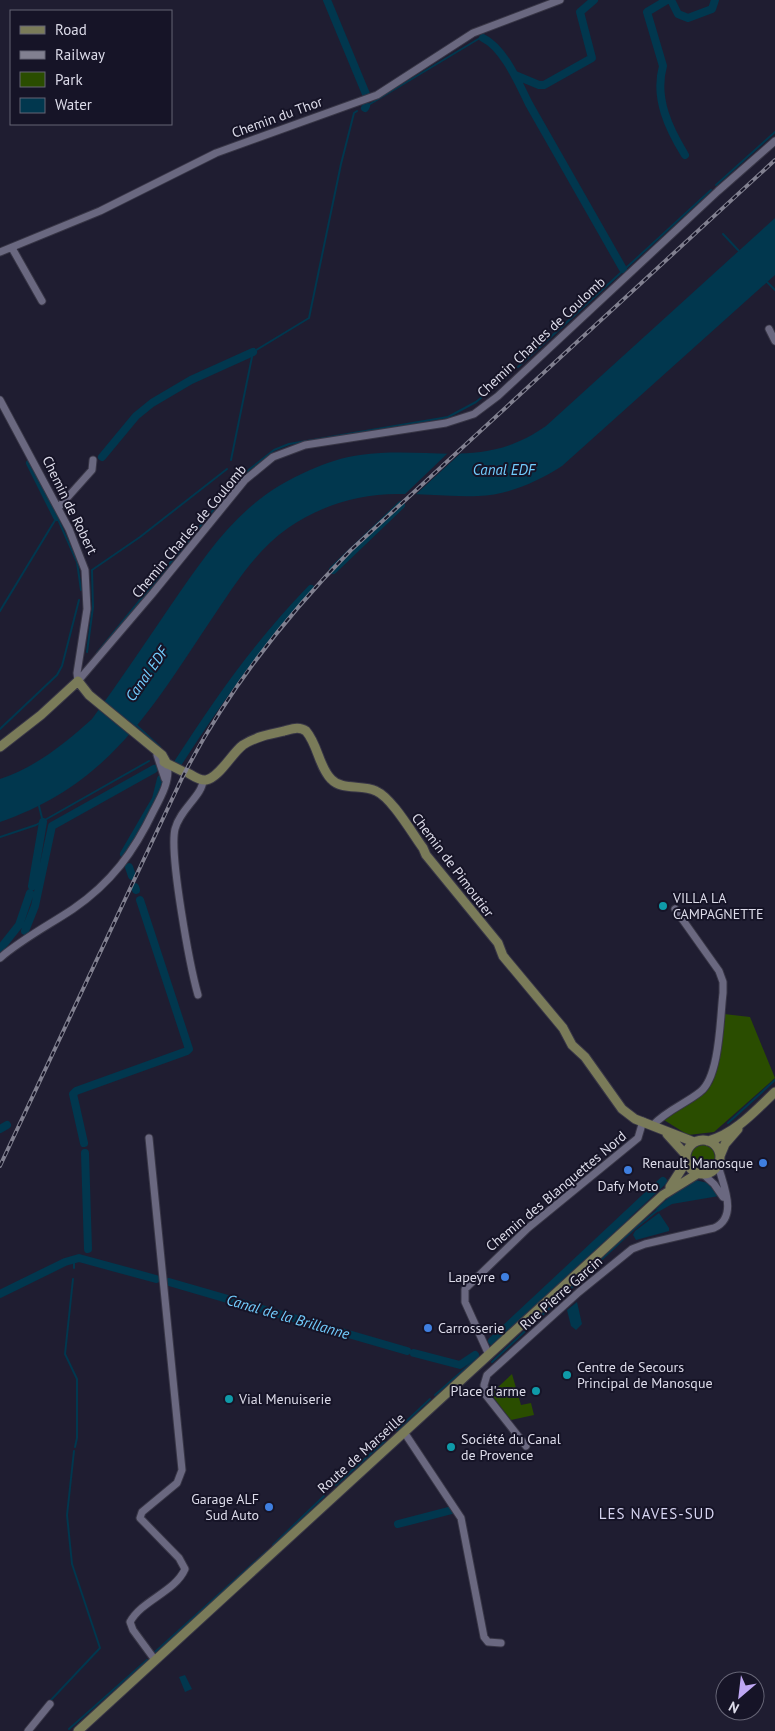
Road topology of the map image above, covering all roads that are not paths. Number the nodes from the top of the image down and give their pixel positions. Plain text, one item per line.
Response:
1 (560, 0) edge
2 (775, 141) edge
3 (12, 248) junction
4 (0, 252) edge
5 (42, 300) dead end
6 (769, 329) dead end
7 (775, 341) edge
8 (0, 400) edge
9 (93, 460) dead end
10 (58, 508) junction
11 (80, 656) junction
12 (99, 659) junction
13 (78, 681) junction
14 (0, 747) edge
15 (152, 747) junction
16 (165, 766) junction
17 (203, 780) junction
18 (675, 909) dead end
19 (0, 958) edge
20 (198, 995) dead end
21 (775, 1092) edge
22 (643, 1121) junction
23 (744, 1121) junction
24 (653, 1125) junction
25 (664, 1130) junction
26 (149, 1138) dead end
27 (708, 1141) junction
28 (694, 1142) junction
29 (686, 1159) junction
30 (719, 1160) junction
31 (700, 1174) junction
32 (663, 1195) junction
33 (728, 1208) junction
34 (488, 1355) junction
35 (404, 1432) junction
36 (526, 1446) dead end
37 (501, 1643) dead end
38 (155, 1660) junction
39 (50, 1704) dead end
40 (28, 1731) edge
41 (78, 1731) edge

1 - 3 street, Chemin du Thor
2 - 12 street, Chemin Charles de Coulomb
3 - 4 street, Chemin du Thor
3 - 5 street
6 - 7 street
8 - 10 street, Chemin de Robert
9 - 10 street
10 - 11 street, Chemin de Robert
11 - 12 street
11 - 13 street, Chemin de Robert
12 - 13 street, Chemin Charles de Coulomb
13 - 14 main road
13 - 15 main road
15 - 16 main road
15 - 16 main road
16 - 17 main road
16 - 19 street
17 - 20 street
17 - 22 main road, Chemin de Pimoutier
18 - 24 street
21 - 23 main road
22 - 24 main road, Chemin de Pimoutier
22 - 34 street, Chemin des Blanquettes Nord
23 - 27 main road
23 - 30 main road
24 - 25 main road, Chemin de Pimoutier
25 - 28 main road, Chemin de Pimoutier
25 - 29 main road, Chemin de Pimoutier
26 - 38 street
27 - 28 main road
27 - 30 main road
28 - 29 main road
29 - 31 main road
29 - 32 main road, Route de Marseille
30 - 31 main road
30 - 33 street
31 - 32 main road, Route de Marseille
31 - 33 street
32 - 34 main road, Route de Marseille
33 - 36 street, Rue Pierre Garcin
34 - 35 main road, Route de Marseille
35 - 37 street
35 - 38 main road, Route de Marseille
38 - 41 main road, Route de Marseille
39 - 40 street

